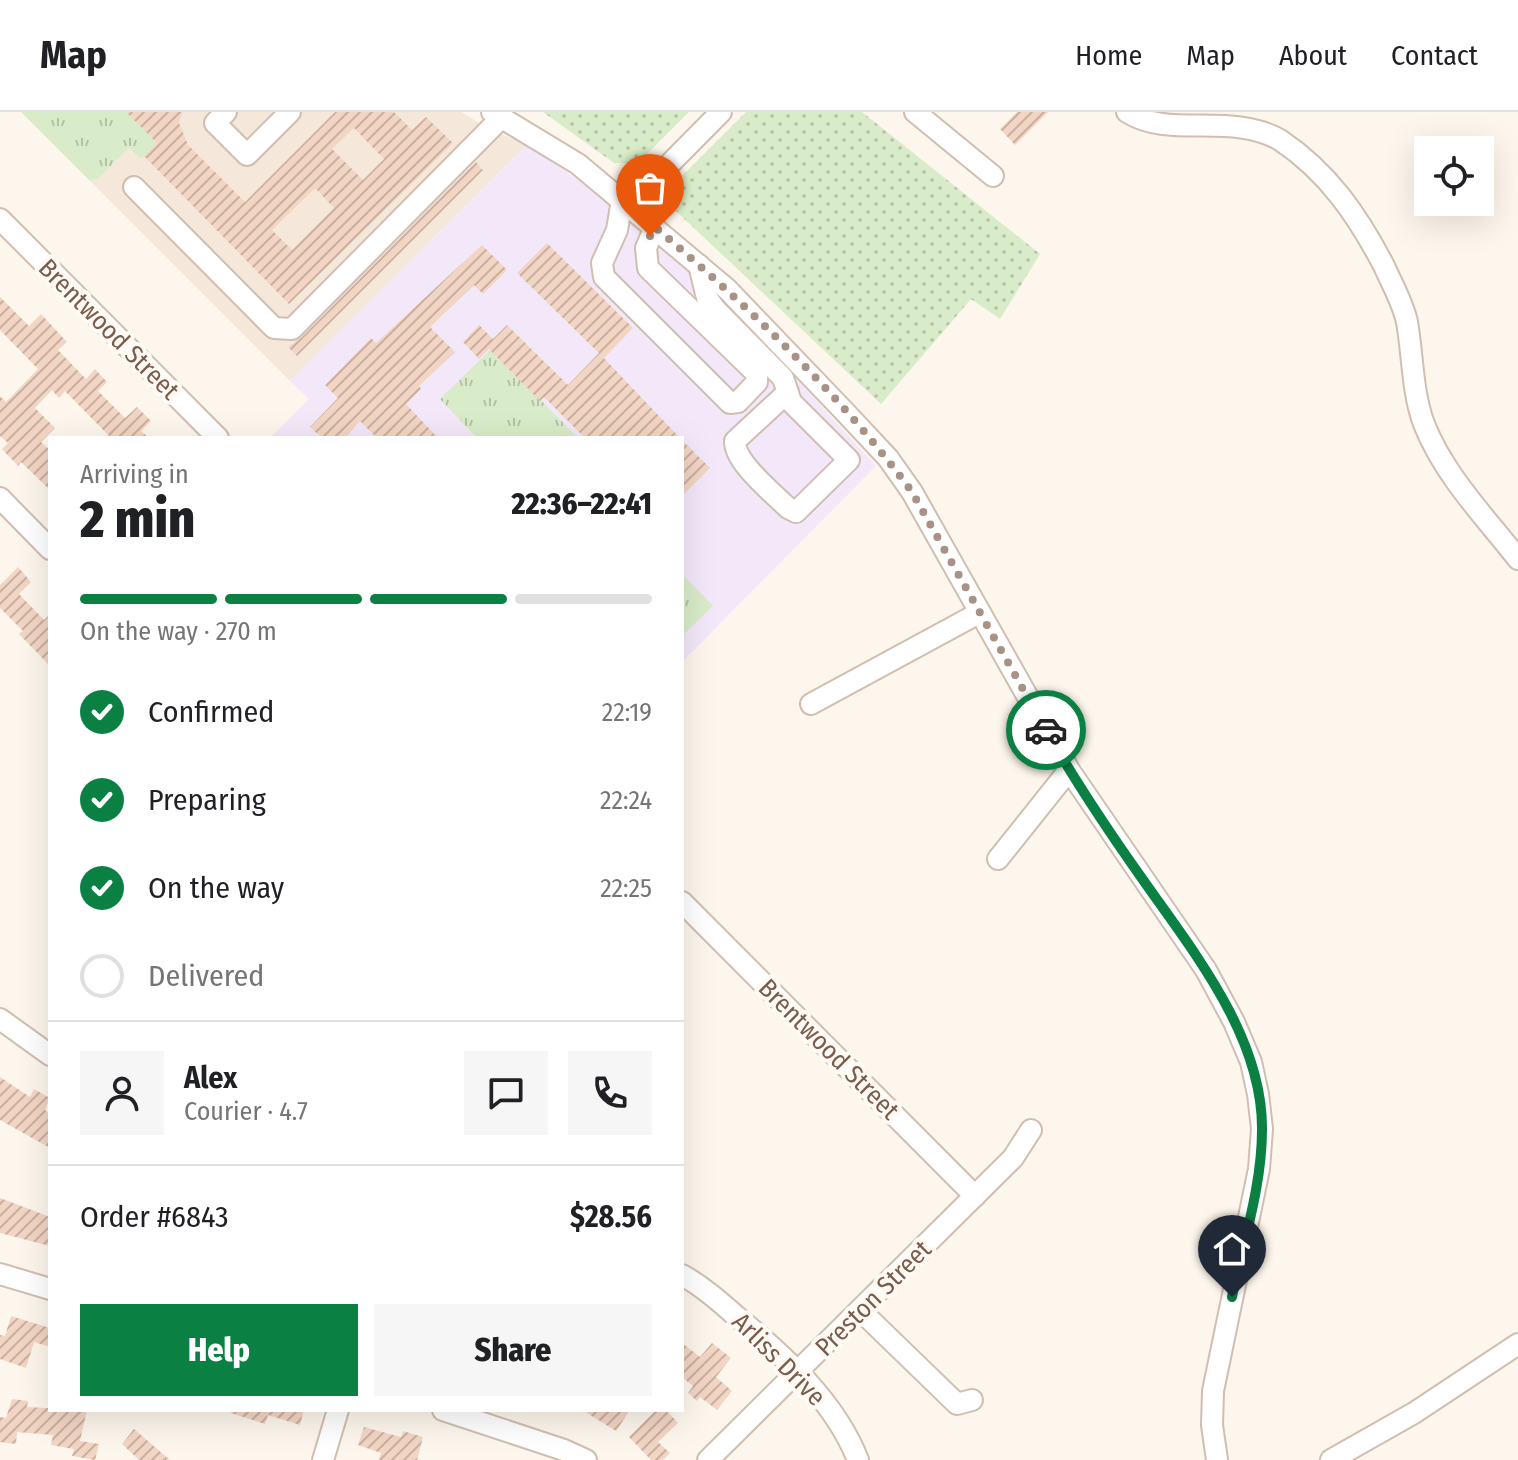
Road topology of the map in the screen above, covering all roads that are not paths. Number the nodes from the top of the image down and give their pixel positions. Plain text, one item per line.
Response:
1 (226, 112) edge
2 (290, 112) edge
3 (721, 112) edge
4 (915, 112) edge
5 (1127, 112) edge
6 (497, 115) edge
7 (993, 176) dead end
8 (134, 187) dead end
9 (626, 203) junction
10 (0, 219) edge
11 (655, 227) junction
12 (699, 265) junction
13 (804, 367) junction
14 (786, 388) junction
15 (216, 436) edge
16 (869, 438) junction
17 (849, 460) junction
18 (0, 498) edge
19 (48, 547) edge
20 (1518, 559) edge
21 (979, 613) junction
22 (811, 704) dead end
23 (1069, 770) junction
24 (998, 859) dead end
25 (684, 904) edge
26 (0, 1019) edge
27 (48, 1054) edge
28 (1031, 1130) dead end
29 (975, 1196) junction
30 (0, 1274) edge
31 (684, 1276) edge
32 (48, 1288) edge
33 (860, 1310) junction
34 (1518, 1344) edge
35 (797, 1372) junction
36 (972, 1400) dead end
37 (337, 1412) edge
38 (449, 1412) edge
39 (323, 1460) edge
40 (586, 1460) edge
41 (708, 1460) edge
42 (858, 1460) edge
43 (1217, 1460) edge
44 (1331, 1460) edge

1 - 2 street
3 - 9 street
4 - 7 street
5 - 20 street
6 - 8 street
6 - 9 street
9 - 11 street
9 - 11 street
10 - 15 street, Brentwood Street
11 - 12 street
12 - 13 street
12 - 14 street
13 - 14 street
13 - 16 street
14 - 17 street
14 - 17 street
16 - 17 street
16 - 21 street
18 - 19 street
21 - 22 street
21 - 23 street
23 - 24 street
23 - 43 street
25 - 29 street, Brentwood Street
26 - 27 street
28 - 29 street, Preston Street
29 - 33 street, Preston Street
30 - 32 street
31 - 35 street, Arliss Drive
33 - 35 street, Preston Street
33 - 36 street
34 - 44 street
35 - 41 street, Preston Street
35 - 42 street, Arliss Drive
37 - 39 street
38 - 40 street

